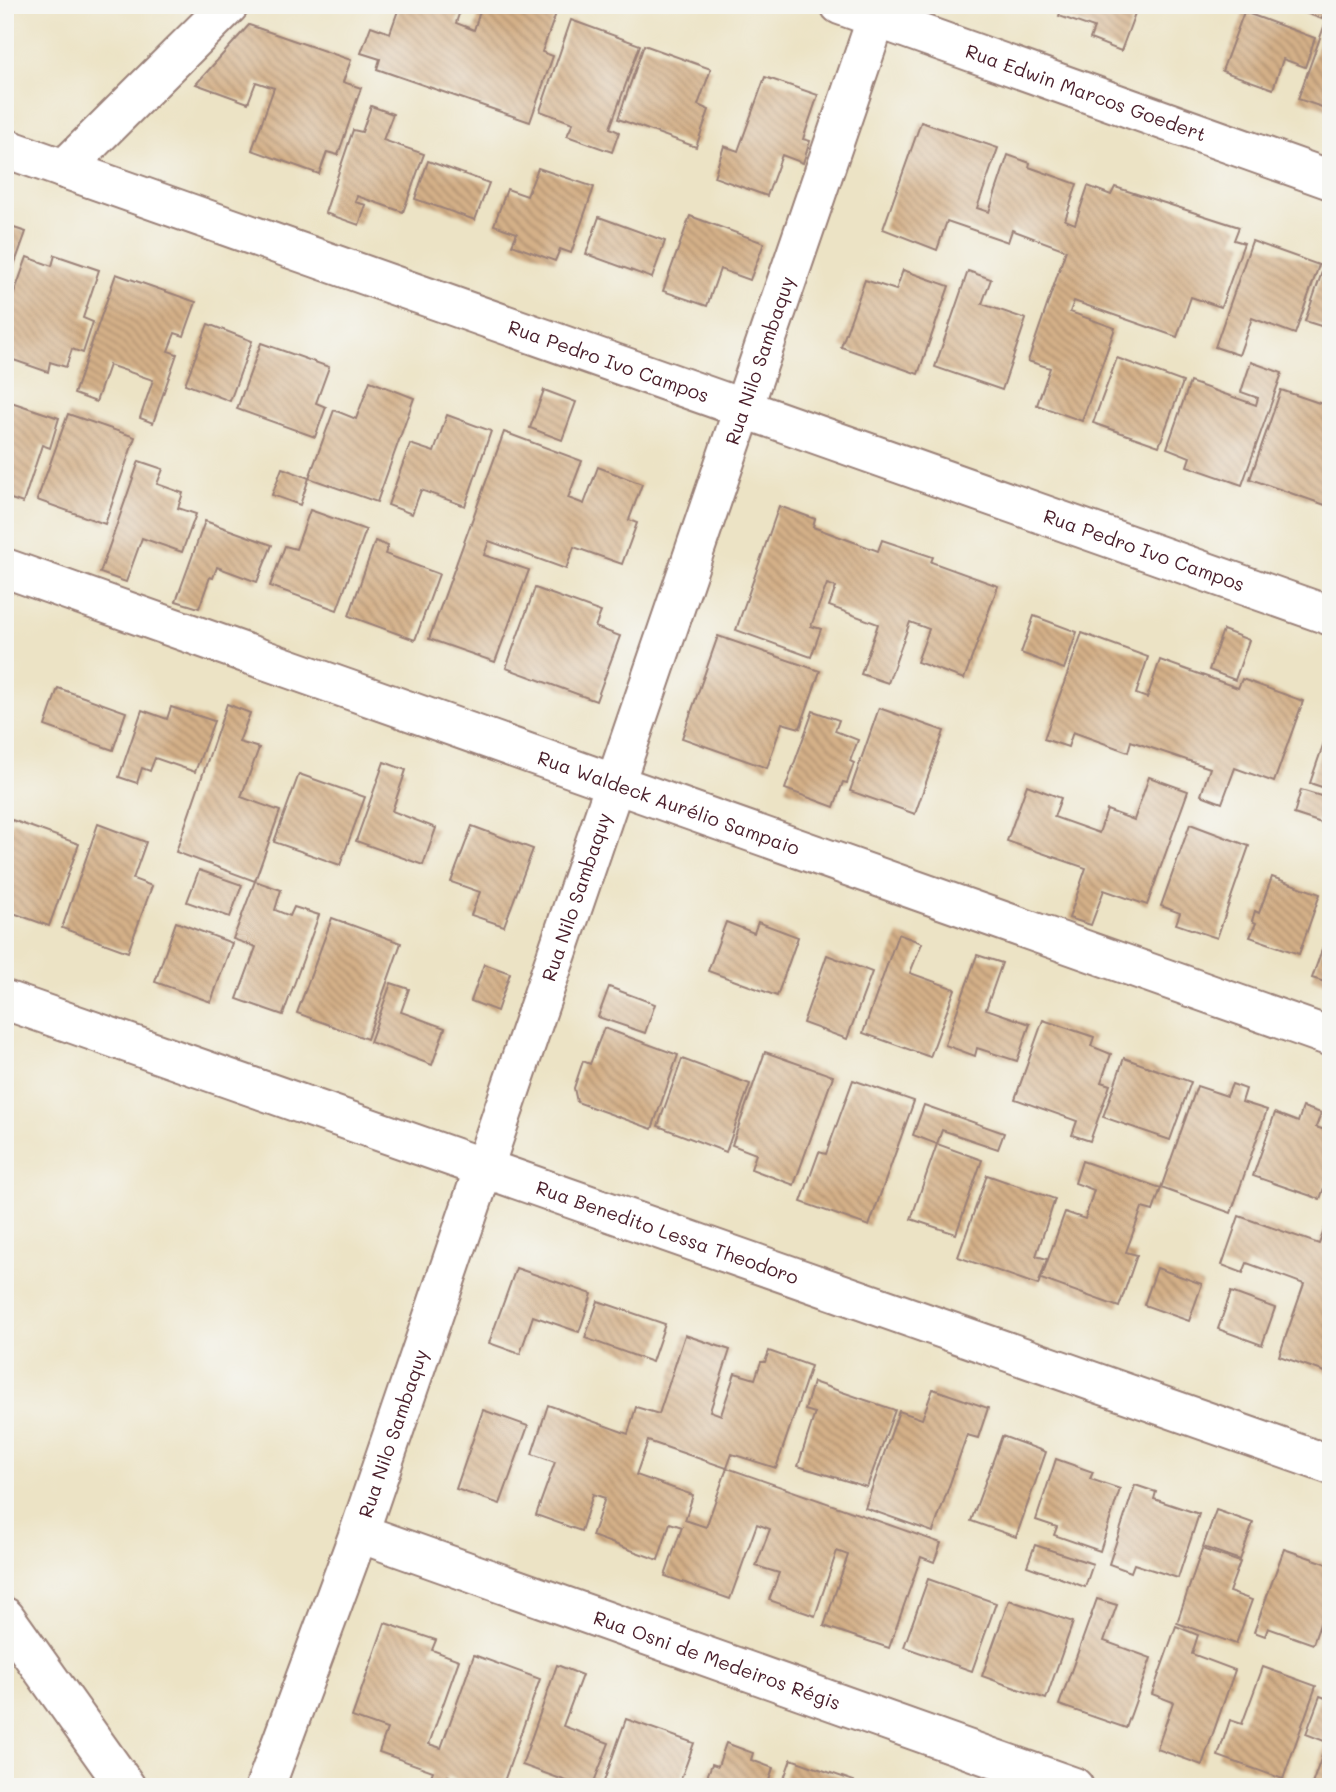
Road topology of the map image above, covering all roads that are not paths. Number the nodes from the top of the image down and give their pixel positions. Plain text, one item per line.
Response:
1 (229, 5) edge
2 (840, 5) edge
3 (879, 12) edge
4 (5, 148) edge
5 (64, 169) junction
6 (1331, 180) edge
7 (743, 409) junction
8 (5, 568) edge
9 (1331, 616) edge
10 (616, 784) junction
11 (5, 1000) edge
12 (1331, 1037) edge
13 (484, 1168) junction
14 (1331, 1465) edge
15 (359, 1533) junction
16 (5, 1617) edge
17 (126, 1787) edge
18 (265, 1787) edge
19 (1074, 1787) edge

1 - 5 street
2 - 3 street, Rua Edwin Marcos Goedert
3 - 6 street, Rua Edwin Marcos Goedert
3 - 7 street, Rua Nilo Sambaquy
4 - 5 street, Rua Pedro Ivo Campos
5 - 7 street, Rua Pedro Ivo Campos
7 - 9 street, Rua Pedro Ivo Campos
7 - 10 street, Rua Nilo Sambaquy
8 - 10 street, Rua Waldeck Aurélio Sampaio
10 - 12 street, Rua Waldeck Aurélio Sampaio
10 - 13 street, Rua Nilo Sambaquy
11 - 13 street, Rua Benedito Lessa Theodoro
13 - 14 street, Rua Benedito Lessa Theodoro
13 - 15 street, Rua Nilo Sambaquy
15 - 18 street, Rua Nilo Sambaquy
15 - 19 street, Rua Osni de Medeiros Régis
16 - 17 street

